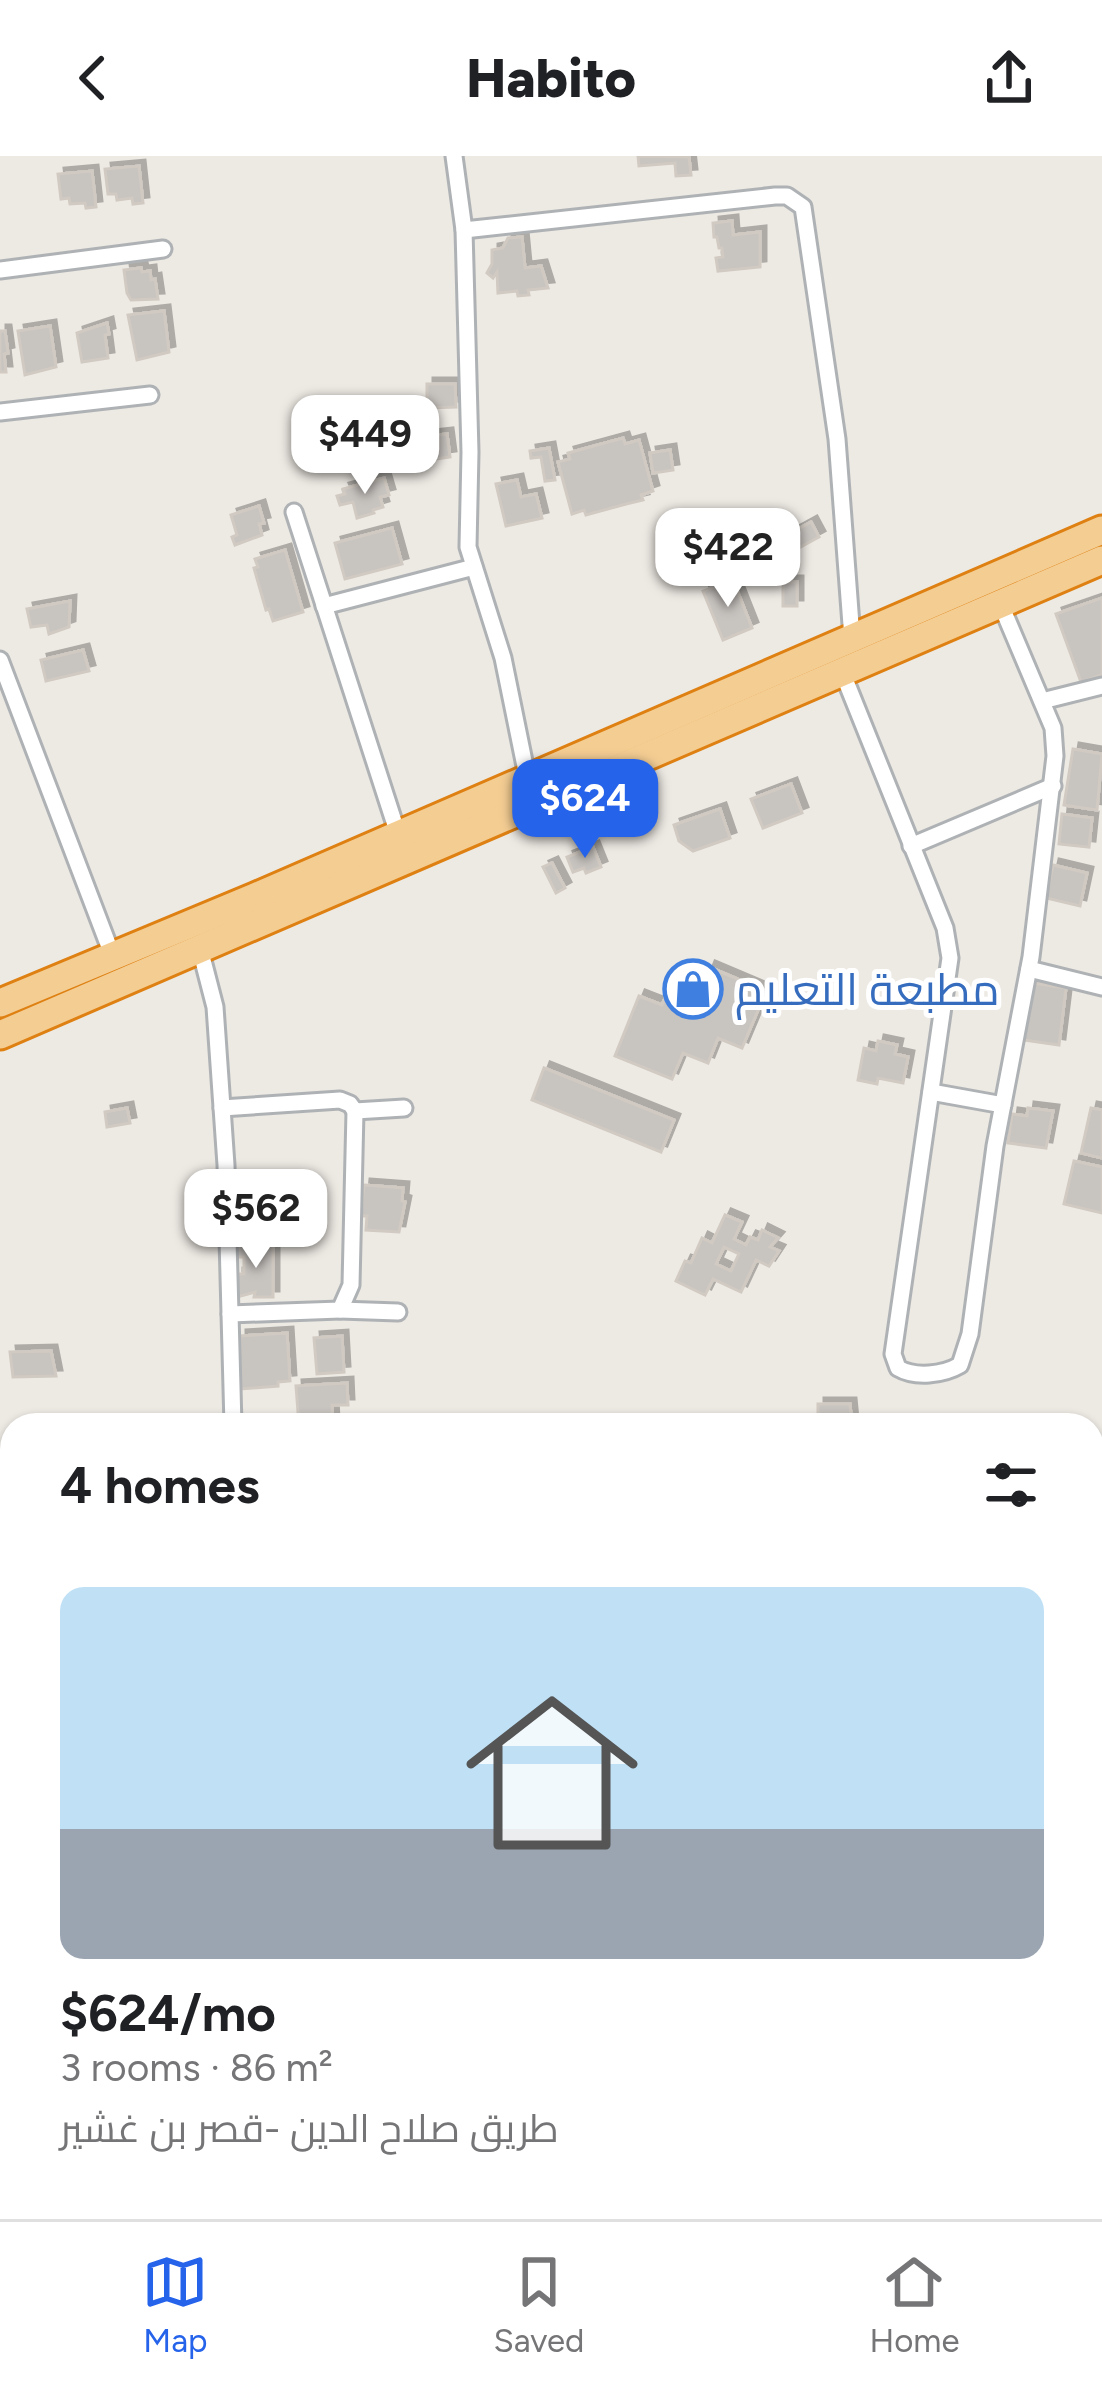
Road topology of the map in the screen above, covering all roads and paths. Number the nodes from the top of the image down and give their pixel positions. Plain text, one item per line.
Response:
1 (454, 156) edge
2 (464, 230) junction
3 (163, 249) dead end
4 (0, 270) edge
5 (150, 395) dead end
6 (0, 412) edge
7 (294, 512) dead end
8 (1102, 530) edge
9 (1102, 560) edge
10 (474, 567) junction
11 (1001, 605) junction
12 (324, 606) junction
13 (851, 638) junction
14 (2, 673) edge
15 (843, 674) junction
16 (1102, 686) edge
17 (1042, 700) junction
18 (527, 776) junction
19 (1053, 786) junction
20 (398, 834) junction
21 (911, 846) junction
22 (200, 949) junction
23 (113, 957) junction
24 (1029, 969) junction
25 (1102, 987) edge
26 (0, 1003) edge
27 (0, 1035) edge
28 (931, 1092) junction
29 (1003, 1106) junction
30 (222, 1108) junction
31 (404, 1108) dead end
32 (355, 1111) junction
33 (340, 1310) junction
34 (398, 1312) dead end
35 (230, 1314) junction
36 (233, 1413) edge

1 - 2 street
2 - 10 street
2 - 13 street
3 - 4 street
5 - 6 street
7 - 12 street
8 - 13 highway
9 - 11 highway
10 - 12 street
10 - 18 street
11 - 15 highway
11 - 17 street
12 - 20 street
13 - 18 highway
14 - 23 street
15 - 21 street
15 - 22 highway
16 - 17 street
17 - 19 street
18 - 20 highway
19 - 21 street
19 - 24 street
20 - 23 highway
21 - 28 street
22 - 27 highway
22 - 30 street
23 - 26 highway
24 - 25 street
24 - 29 street
28 - 29 street
28 - 29 street
30 - 32 street
30 - 35 street
31 - 32 street
32 - 33 street
33 - 34 street
33 - 35 street
35 - 36 street

